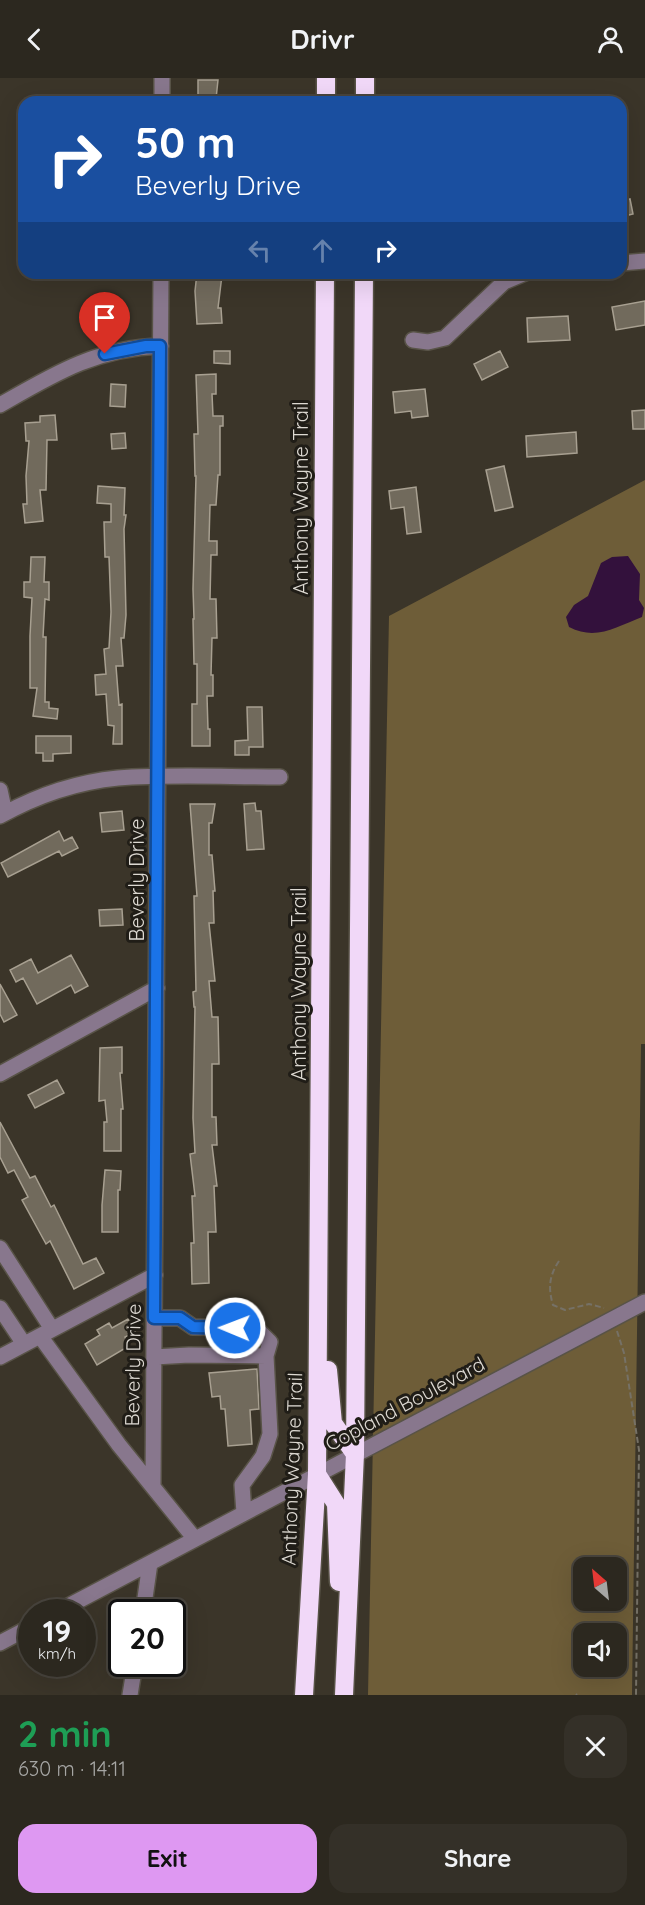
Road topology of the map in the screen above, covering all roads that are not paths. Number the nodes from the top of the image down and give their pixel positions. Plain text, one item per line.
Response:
1 (162, 78) edge
2 (326, 78) edge
3 (365, 78) edge
4 (162, 96) edge
5 (326, 96) edge
6 (365, 96) edge
7 (645, 261) edge
8 (627, 262) edge
9 (161, 279) edge
10 (325, 279) edge
11 (364, 279) edge
12 (511, 279) edge
13 (413, 340) dead end
14 (160, 346) junction
15 (0, 405) edge
16 (158, 777) junction
17 (280, 777) dead end
18 (0, 790) edge
19 (2, 814) edge
20 (157, 988) junction
21 (0, 1074) edge
22 (0, 1248) edge
23 (155, 1275) junction
24 (319, 1275) junction
25 (645, 1302) edge
26 (0, 1308) edge
27 (154, 1318) junction
28 (46, 1333) junction
29 (24, 1344) junction
30 (266, 1356) junction
31 (0, 1357) edge
32 (154, 1357) junction
33 (355, 1454) junction
34 (317, 1474) junction
35 (153, 1486) junction
36 (244, 1513) junction
37 (195, 1539) junction
38 (150, 1563) junction
39 (82, 1599) edge
40 (145, 1599) edge
41 (18, 1633) edge
42 (0, 1643) edge
43 (133, 1677) edge
44 (130, 1695) edge
45 (304, 1695) edge
46 (344, 1695) edge

1 - 4 street
2 - 5 highway
3 - 6 highway
7 - 8 street
9 - 14 street, Beverly Drive
10 - 24 highway, Anthony Wayne Trail
11 - 33 highway
12 - 13 street
14 - 15 street
14 - 16 street, Beverly Drive
16 - 17 street
16 - 19 street
16 - 20 street, Beverly Drive
18 - 19 street
20 - 21 street
20 - 23 street, Beverly Drive
22 - 28 street
23 - 27 street, Beverly Drive
23 - 28 street
24 - 33 highway
24 - 34 highway, Anthony Wayne Trail
25 - 33 street, Copland Boulevard
26 - 29 street
27 - 30 street
27 - 32 street, Beverly Drive
28 - 29 street
28 - 35 street
29 - 31 street
30 - 32 street
30 - 36 street
32 - 35 street, Beverly Drive
33 - 34 street, Copland Boulevard
33 - 46 highway
34 - 36 street, Copland Boulevard
34 - 45 highway, Anthony Wayne Trail
34 - 46 highway
35 - 37 street
36 - 37 street, Copland Boulevard
37 - 38 street, Copland Boulevard
38 - 39 street, Copland Boulevard
38 - 40 street
41 - 42 street
43 - 44 street

